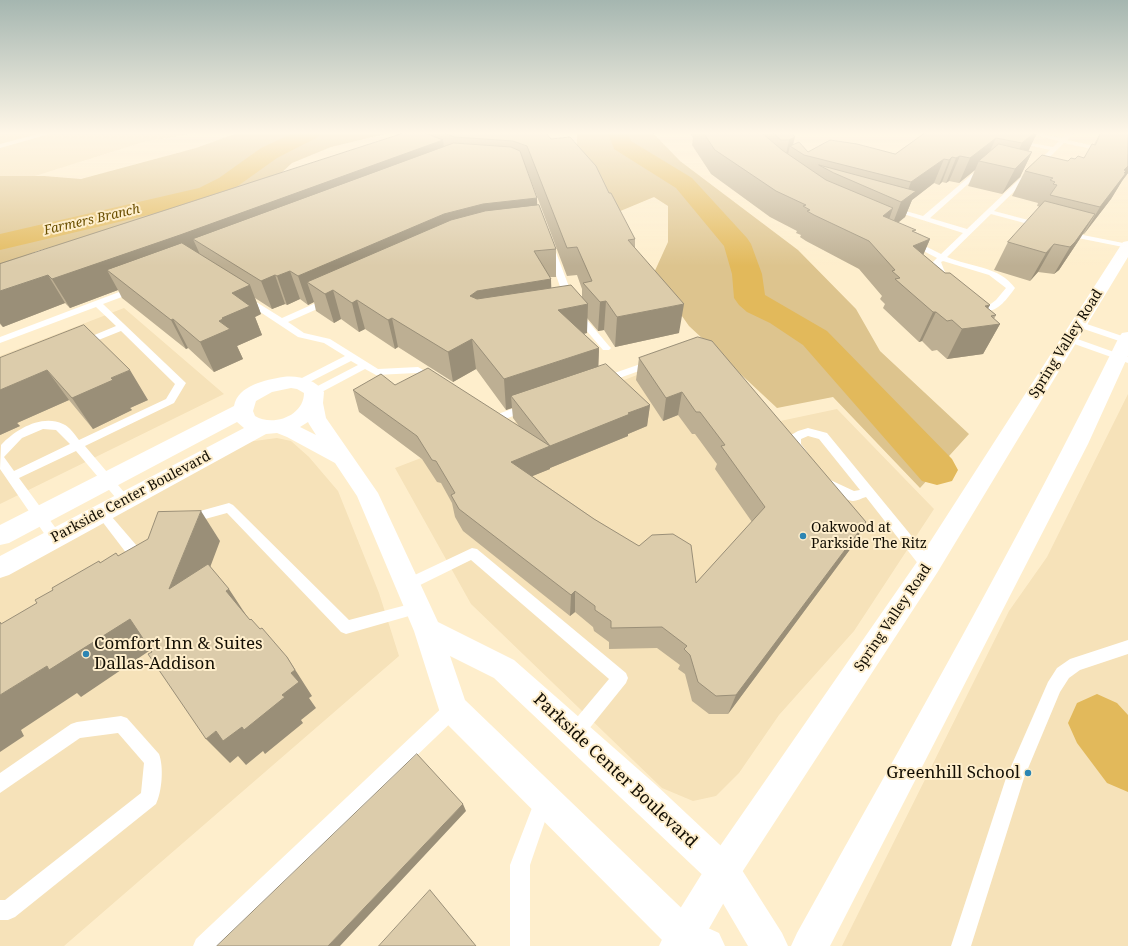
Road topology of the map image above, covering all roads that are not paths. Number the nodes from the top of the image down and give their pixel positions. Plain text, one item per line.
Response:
1 (972, 177) edge
2 (1021, 177) edge
3 (886, 208) edge
4 (990, 212) junction
5 (924, 219) junction
6 (969, 232) junction
7 (546, 235) edge
8 (907, 241) edge
9 (1128, 246) edge
10 (942, 258) junction
11 (146, 284) edge
12 (951, 291) edge
13 (235, 292) edge
14 (338, 296) edge
15 (97, 303) junction
16 (965, 305) edge
17 (281, 322) junction
18 (122, 327) junction
19 (1074, 331) junction
20 (0, 340) edge
21 (1126, 347) edge
22 (72, 348) edge
23 (606, 348) dead end
24 (351, 357) junction
25 (664, 359) edge
26 (365, 366) junction
27 (592, 384) edge
28 (444, 386) edge
29 (310, 393) junction
30 (541, 403) edge
31 (477, 406) edge
32 (243, 410) junction
33 (270, 426) junction
34 (77, 446) junction
35 (0, 454) edge
36 (341, 457) junction
37 (0, 460) edge
38 (810, 462) edge
39 (820, 474) edge
40 (13, 476) junction
41 (107, 480) junction
42 (869, 492) junction
43 (125, 500) junction
44 (102, 513) junction
45 (39, 516) junction
46 (177, 523) edge
47 (0, 536) edge
48 (55, 538) junction
49 (145, 543) edge
50 (132, 550) junction
51 (119, 558) edge
52 (928, 566) junction
53 (0, 568) edge
54 (407, 585) junction
55 (423, 619) junction
56 (1128, 647) edge
57 (453, 709) junction
58 (574, 734) junction
59 (0, 784) edge
60 (544, 798) junction
61 (723, 870) junction
62 (0, 910) edge
63 (689, 943) edge
64 (203, 946) edge
65 (520, 946) edge
66 (769, 946) edge
67 (810, 946) edge
68 (961, 946) edge

1 - 5 lane
2 - 4 lane
3 - 5 lane
4 - 6 lane
4 - 9 lane
5 - 6 lane
6 - 10 lane
7 - 23 lane
8 - 10 lane
9 - 19 main road, Spring Valley Road
10 - 12 lane
10 - 16 lane
11 - 15 lane
13 - 17 lane
14 - 17 lane
15 - 18 lane
15 - 20 lane
17 - 24 lane
18 - 22 lane
18 - 34 lane
19 - 21 lane
19 - 21 lane
19 - 52 main road, Spring Valley Road
21 - 67 main road
24 - 26 lane
24 - 29 lane
25 - 27 lane
26 - 28 lane
26 - 29 lane
29 - 32 main road
29 - 33 main road, Parkside Center Boulevard
29 - 36 main road
30 - 31 lane
32 - 33 main road
32 - 41 main road, Parkside Center Boulevard
33 - 36 main road
33 - 43 main road, Parkside Center Boulevard
34 - 35 lane
34 - 40 lane
34 - 41 lane
36 - 54 main road
37 - 40 lane
38 - 42 lane
39 - 42 lane
40 - 45 lane
41 - 43 lane
41 - 45 main road, Parkside Center Boulevard
42 - 52 lane
43 - 44 main road, Parkside Center Boulevard
44 - 48 main road, Parkside Center Boulevard
44 - 50 lane
45 - 47 main road, Parkside Center Boulevard
45 - 48 lane
46 - 55 lane
48 - 53 main road, Parkside Center Boulevard
49 - 50 lane
50 - 51 lane
52 - 61 main road, Spring Valley Road
54 - 55 main road
54 - 58 lane
55 - 57 main road
55 - 58 main road, Parkside Center Boulevard
56 - 68 lane
57 - 60 main road
57 - 64 lane
58 - 61 main road, Parkside Center Boulevard
59 - 62 lane
60 - 63 main road
60 - 65 lane
61 - 63 main road, Spring Valley Road
61 - 66 main road, Parkside Center Boulevard

